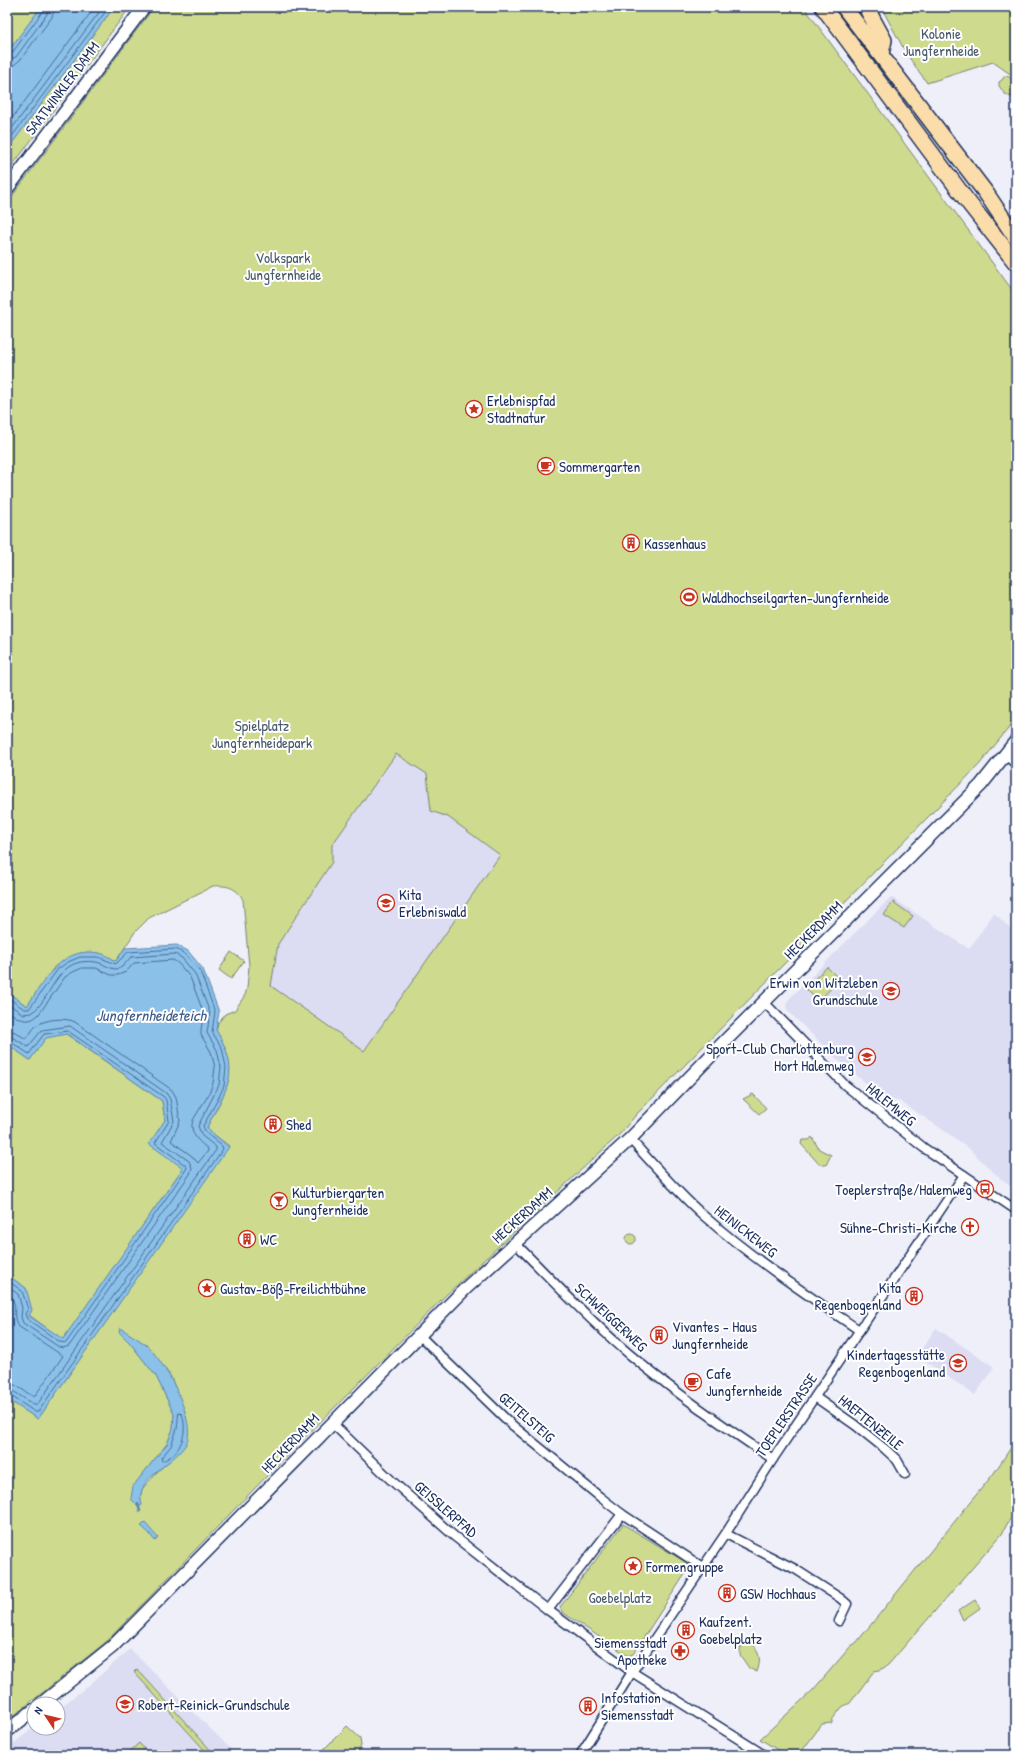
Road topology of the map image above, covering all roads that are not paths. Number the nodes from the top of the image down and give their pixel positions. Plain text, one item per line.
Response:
1 (144, 7) edge
2 (818, 7) edge
3 (823, 7) edge
4 (844, 7) edge
5 (866, 7) edge
6 (839, 31) junction
7 (881, 54) junction
8 (7, 189) edge
9 (1016, 238) edge
10 (998, 240) junction
11 (1016, 263) edge
12 (1016, 274) edge
13 (1016, 741) edge
14 (1005, 755) junction
15 (1016, 764) edge
16 (764, 1002) junction
17 (630, 1139) junction
18 (964, 1175) junction
19 (1016, 1210) edge
20 (515, 1243) junction
21 (859, 1330) junction
22 (419, 1335) junction
23 (815, 1397) junction
24 (332, 1423) junction
25 (773, 1459) junction
26 (905, 1474) dead end
27 (622, 1514) junction
28 (726, 1534) junction
29 (704, 1568) junction
30 (548, 1610) junction
31 (840, 1621) dead end
32 (632, 1672) junction
33 (52, 1696) edge
34 (26, 1716) edge
35 (7, 1731) edge
36 (580, 1755) edge
37 (764, 1755) edge

1 - 8 street, SAATWINKLER DAMM
2 - 6 highway
3 - 6 highway
4 - 7 highway
5 - 7 highway
6 - 10 highway
7 - 9 highway
10 - 11 highway
10 - 12 highway
13 - 14 street, HECKERDAMM
14 - 15 street
14 - 16 street, HECKERDAMM
16 - 17 street, HECKERDAMM
16 - 18 street, HALEMWEG
17 - 20 street, HECKERDAMM
17 - 21 street, HEINICKEWEG
18 - 19 street, HALEMWEG
18 - 21 street, TOEPLERSTRASSE
20 - 22 street, HECKERDAMM
20 - 25 street, SCHWEIGGERWEG
21 - 23 street, TOEPLERSTRASSE
22 - 24 street, HECKERDAMM
22 - 27 street, GEITELSTEIG
23 - 25 street, TOEPLERSTRASSE
23 - 26 street, HAEFTENZEILE
24 - 30 street, GEISSLERPFAD
24 - 33 street, HECKERDAMM
25 - 28 street, TOEPLERSTRASSE
27 - 29 street
27 - 30 street
28 - 29 street, TOEPLERSTRASSE
28 - 31 street
29 - 32 street, TOEPLERSTRASSE
30 - 32 street
32 - 36 street, TOEPLERSTRASSE
32 - 37 street
34 - 35 street

